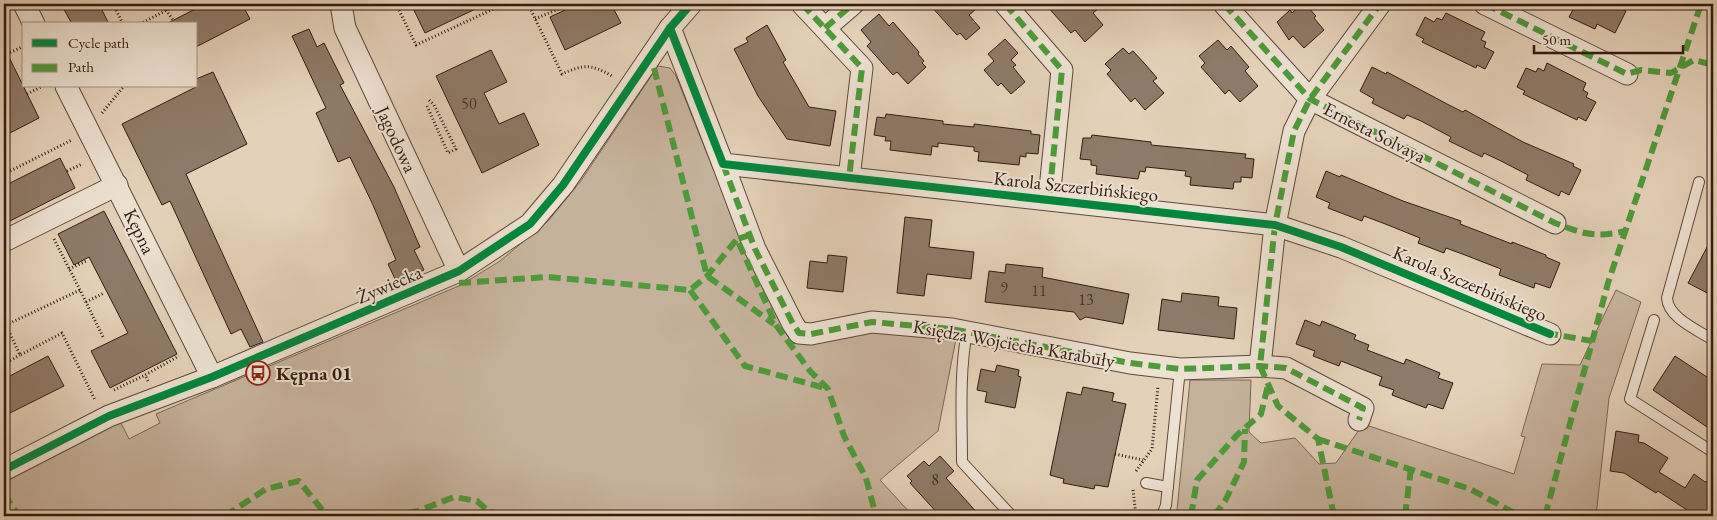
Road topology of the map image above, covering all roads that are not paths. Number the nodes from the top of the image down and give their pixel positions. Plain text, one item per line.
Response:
1 (24, 4) edge
2 (341, 4) edge
3 (691, 4) edge
4 (802, 4) edge
5 (853, 4) edge
6 (1005, 4) edge
7 (1224, 4) edge
8 (1380, 4) edge
9 (1486, 4) edge
10 (33, 22) edge
11 (670, 28) junction
12 (825, 28) junction
13 (1627, 74) dead end
14 (67, 88) edge
15 (1310, 99) junction
16 (723, 164) junction
17 (850, 178) junction
18 (1699, 182) dead end
19 (117, 185) junction
20 (1049, 199) junction
21 (1554, 223) dead end
22 (1275, 224) junction
23 (4, 241) edge
24 (459, 272) junction
25 (1654, 320) dead end
26 (967, 331) junction
27 (1550, 334) dead end
28 (1713, 340) edge
29 (1260, 366) junction
30 (1179, 373) junction
31 (212, 377) junction
32 (1359, 420) dead end
33 (1713, 452) edge
34 (4, 470) edge
35 (1146, 483) dead end
36 (1168, 487) junction
37 (1010, 514) dead end
38 (1162, 516) edge

1 - 10 street
2 - 24 street, Jagodowa
3 - 11 street, Żywiecka
4 - 12 street
5 - 12 street
6 - 20 street
7 - 15 street, Ernesta Solvaya
8 - 15 street
9 - 13 street
11 - 16 street
11 - 24 street, Żywiecka
12 - 17 street
14 - 19 street, Kępna
15 - 21 street, Ernesta Solvaya
15 - 22 street
16 - 17 street, Karola Szczerbińskiego
16 - 26 street, Księdza Wojciecha Karabuły
17 - 20 street, Karola Szczerbińskiego
18 - 28 lane
19 - 23 street
19 - 31 street, Kępna
20 - 22 street, Karola Szczerbińskiego
22 - 27 street, Karola Szczerbińskiego
22 - 29 street
24 - 31 street, Żywiecka
25 - 33 lane
26 - 30 street, Księdza Wojciecha Karabuły
26 - 37 lane
29 - 30 street, Księdza Wojciecha Karabuły
29 - 32 street, Księdza Wojciecha Karabuły
30 - 36 lane
31 - 34 street, Żywiecka
35 - 36 lane
36 - 38 lane

